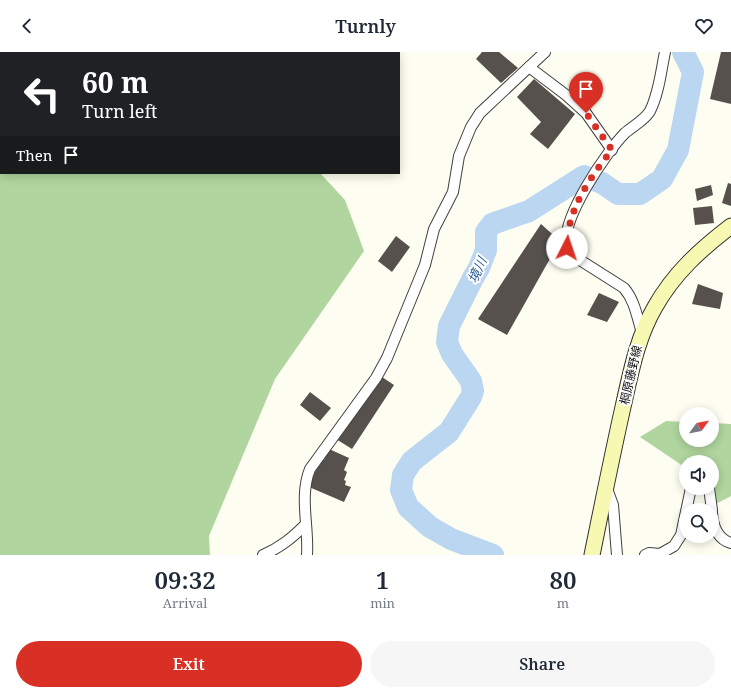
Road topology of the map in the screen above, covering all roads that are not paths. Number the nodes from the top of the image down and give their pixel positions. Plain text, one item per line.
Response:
1 (545, 52) edge
2 (665, 52) edge
3 (529, 67) junction
4 (612, 150) junction
5 (731, 226) edge
6 (642, 333) junction
7 (606, 486) junction
8 (690, 495) edge
9 (306, 524) junction
10 (719, 535) edge
11 (731, 543) edge
12 (661, 554) edge
13 (263, 555) edge
14 (307, 555) edge
15 (592, 555) edge
16 (617, 555) edge
17 (645, 555) edge

1 - 3 street
2 - 4 street
3 - 4 street
3 - 9 street
4 - 6 street
5 - 6 main road, 棡原藤野線
6 - 7 main road, 棡原藤野線
7 - 15 main road, 棡原藤野線
7 - 16 street
8 - 12 street
9 - 13 street
9 - 14 street
10 - 11 street
12 - 17 street

